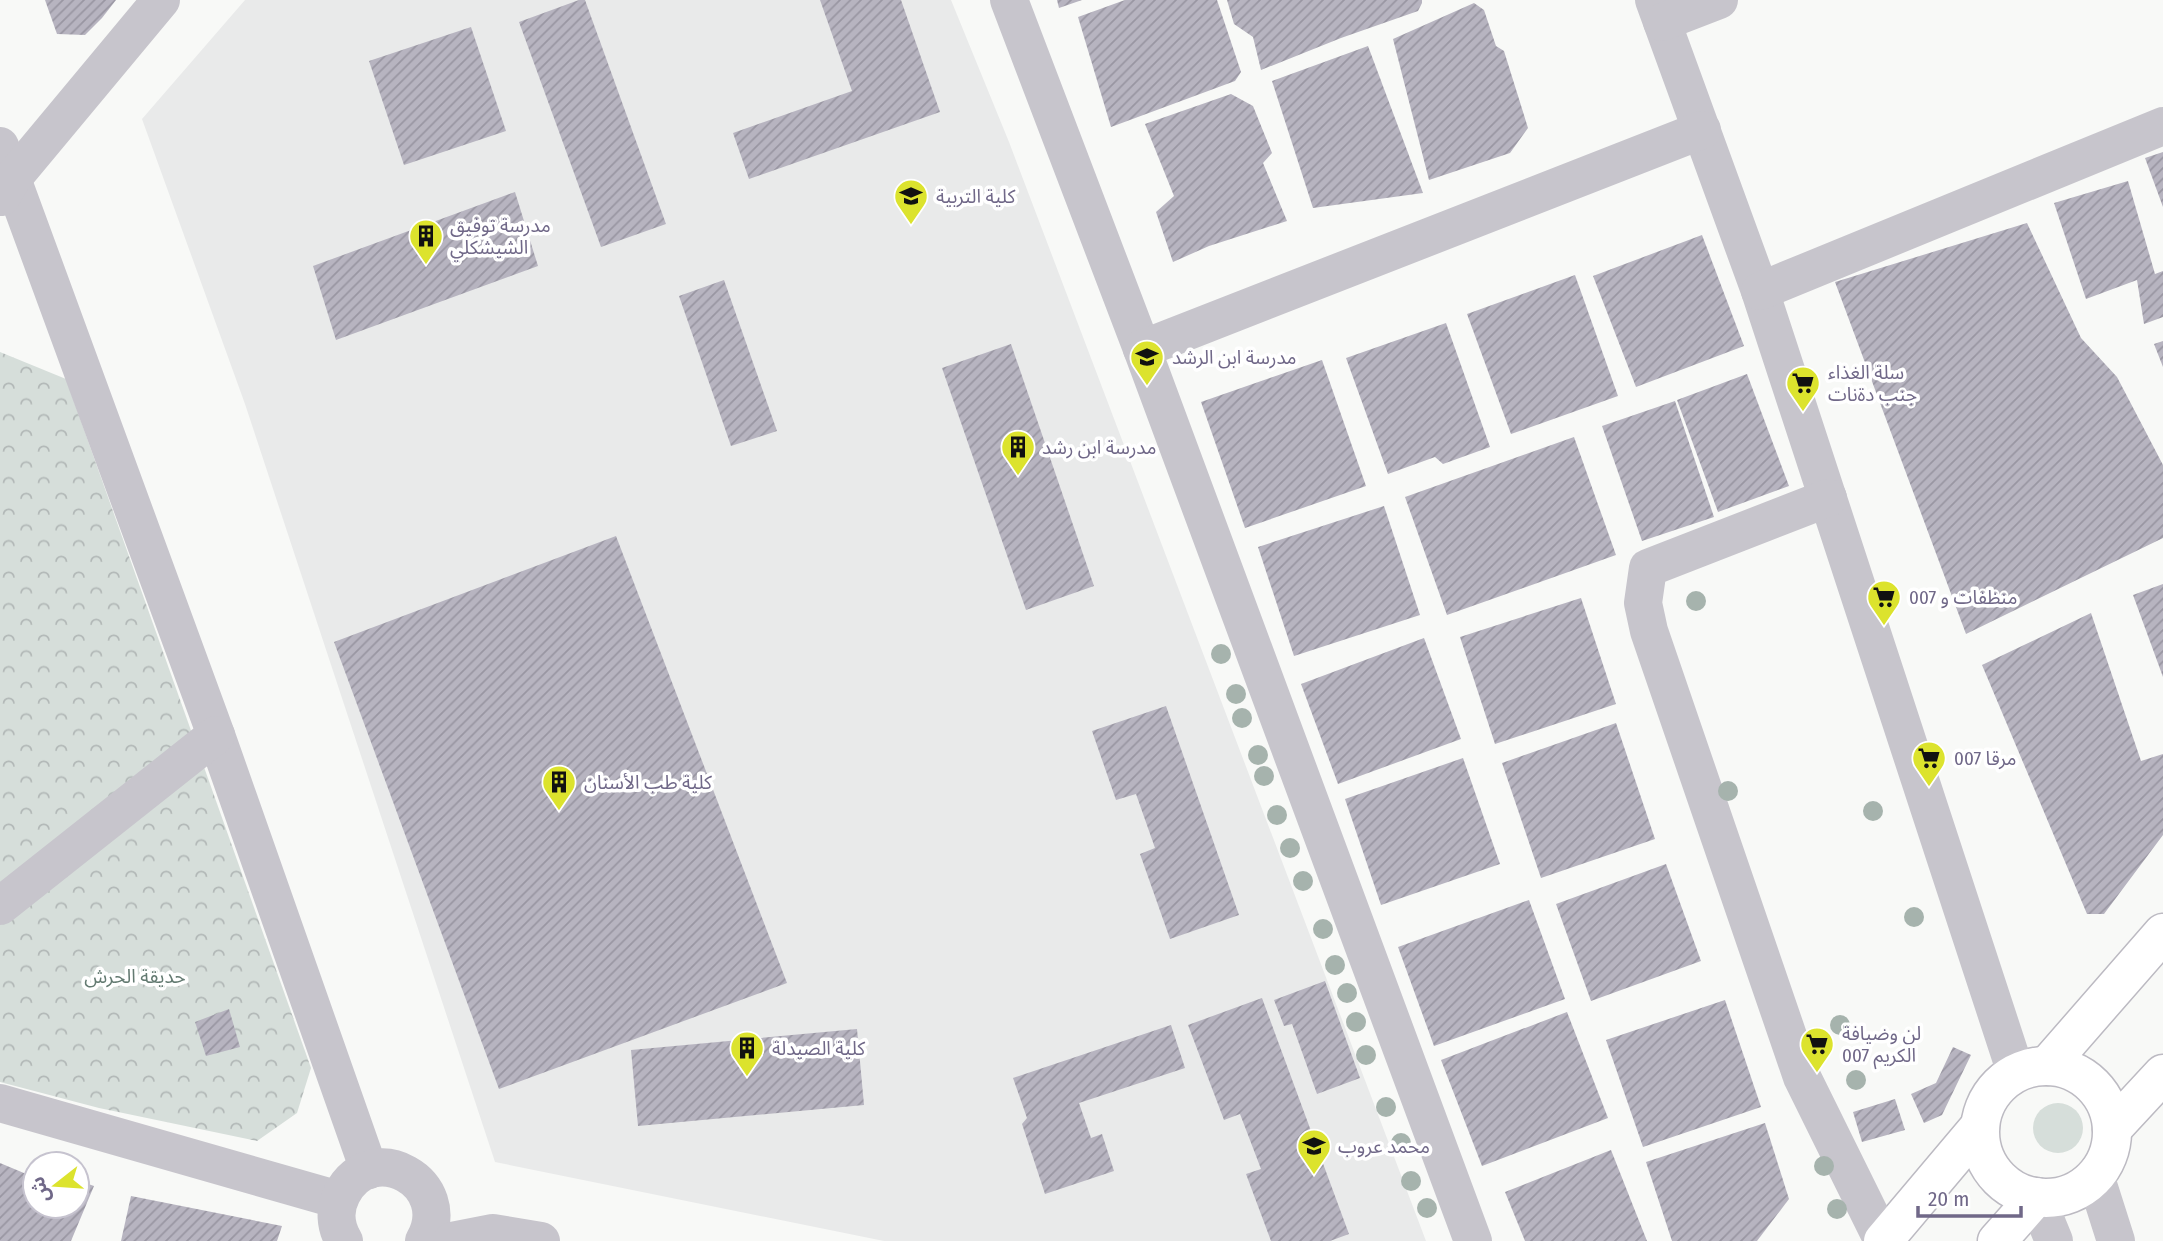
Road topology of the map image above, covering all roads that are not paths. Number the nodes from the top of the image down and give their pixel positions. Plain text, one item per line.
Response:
1 (161, 0) edge
2 (1009, 0) edge
3 (1719, 0) edge
4 (1658, 11) edge
5 (2163, 125) edge
6 (1702, 130) junction
7 (4, 175) edge
8 (1760, 291) junction
9 (1142, 349) junction
10 (1828, 498) junction
11 (216, 734) junction
12 (0, 906) edge
13 (2163, 933) edge
14 (2032, 1069) junction
15 (2163, 1074) edge
16 (0, 1104) edge
17 (1980, 1126) junction
18 (2112, 1129) junction
19 (369, 1170) junction
20 (2095, 1175) junction
21 (422, 1187) junction
22 (2036, 1197) junction
23 (339, 1199) junction
24 (493, 1233) junction
25 (344, 1241) edge
26 (424, 1241) edge
27 (452, 1241) edge
28 (541, 1241) edge
29 (1473, 1241) edge
30 (1883, 1241) edge
31 (1997, 1241) edge
32 (2054, 1241) edge
33 (2116, 1241) edge

1 - 7 street
2 - 9 street
3 - 4 street
4 - 6 street
5 - 8 street
6 - 8 street
6 - 9 street
7 - 11 street
8 - 10 street
9 - 29 street
10 - 14 street
10 - 30 street
11 - 12 street
11 - 19 street
13 - 14 main road
14 - 17 main road
14 - 18 main road
15 - 18 main road
16 - 23 street
17 - 22 main road
17 - 30 main road
18 - 20 main road
19 - 21 street
19 - 23 street
20 - 22 main road
20 - 33 street
21 - 24 street
21 - 26 street
22 - 31 main road
22 - 32 street
23 - 25 street
24 - 27 street
24 - 28 street

